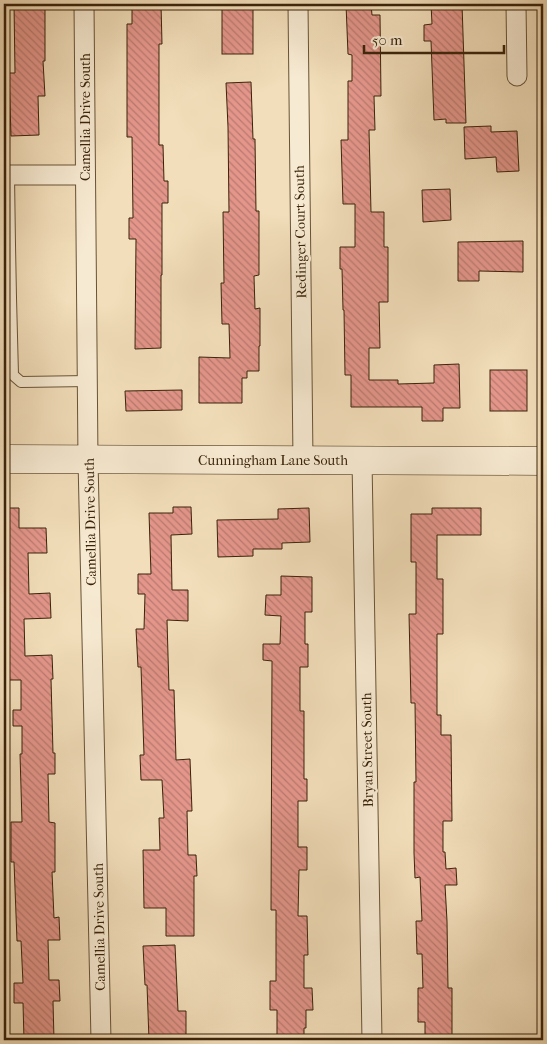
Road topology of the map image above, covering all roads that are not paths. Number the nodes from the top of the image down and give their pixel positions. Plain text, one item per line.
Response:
1 (84, 4) edge
2 (298, 4) edge
3 (516, 4) edge
4 (517, 76) dead end
5 (6, 175) edge
6 (85, 175) junction
7 (7, 245) edge
8 (8, 298) edge
9 (88, 381) junction
10 (4, 460) edge
11 (88, 460) junction
12 (302, 460) junction
13 (362, 460) junction
14 (543, 461) edge
15 (101, 1040) edge
16 (372, 1040) edge

1 - 6 street, Camellia Drive South
2 - 12 street, Redinger Court South
3 - 4 street
5 - 6 street
5 - 7 lane
6 - 9 street, Camellia Drive South
7 - 8 lane
8 - 9 lane
9 - 11 street, Camellia Drive South
10 - 11 street, Cunningham Lane South
11 - 12 street, Cunningham Lane South
11 - 15 street, Camellia Drive South
12 - 13 street, Cunningham Lane South
13 - 14 street, Cunningham Lane South
13 - 16 street, Bryan Street South

